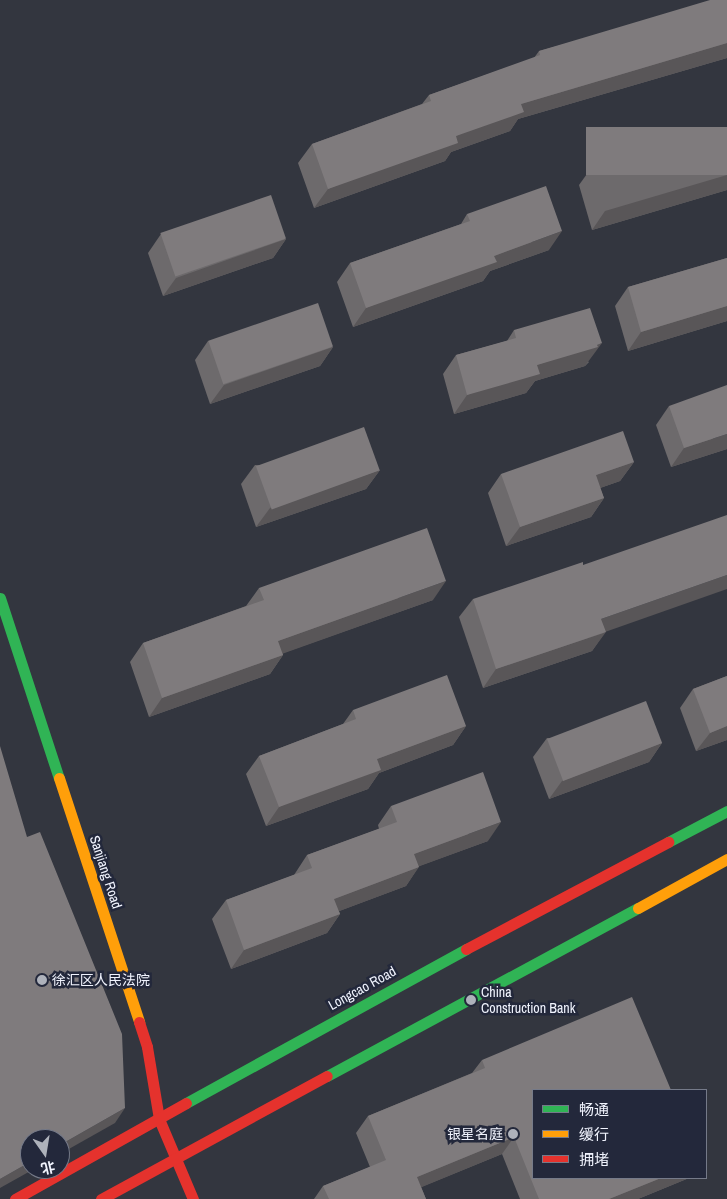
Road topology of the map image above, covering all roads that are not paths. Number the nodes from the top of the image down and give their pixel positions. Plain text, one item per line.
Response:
1 (0, 598) edge
2 (727, 811) edge
3 (727, 859) edge
4 (159, 1119) junction
5 (174, 1158) junction
6 (15, 1199) edge
7 (101, 1199) edge
8 (193, 1199) edge

1 - 4 main road, Sanjiang Road
2 - 4 main road, Longcao Road
3 - 5 main road
4 - 5 main road, Sanjiang Road
4 - 6 main road, Longcao Road
5 - 7 main road
5 - 8 main road, Sanjiang Road

